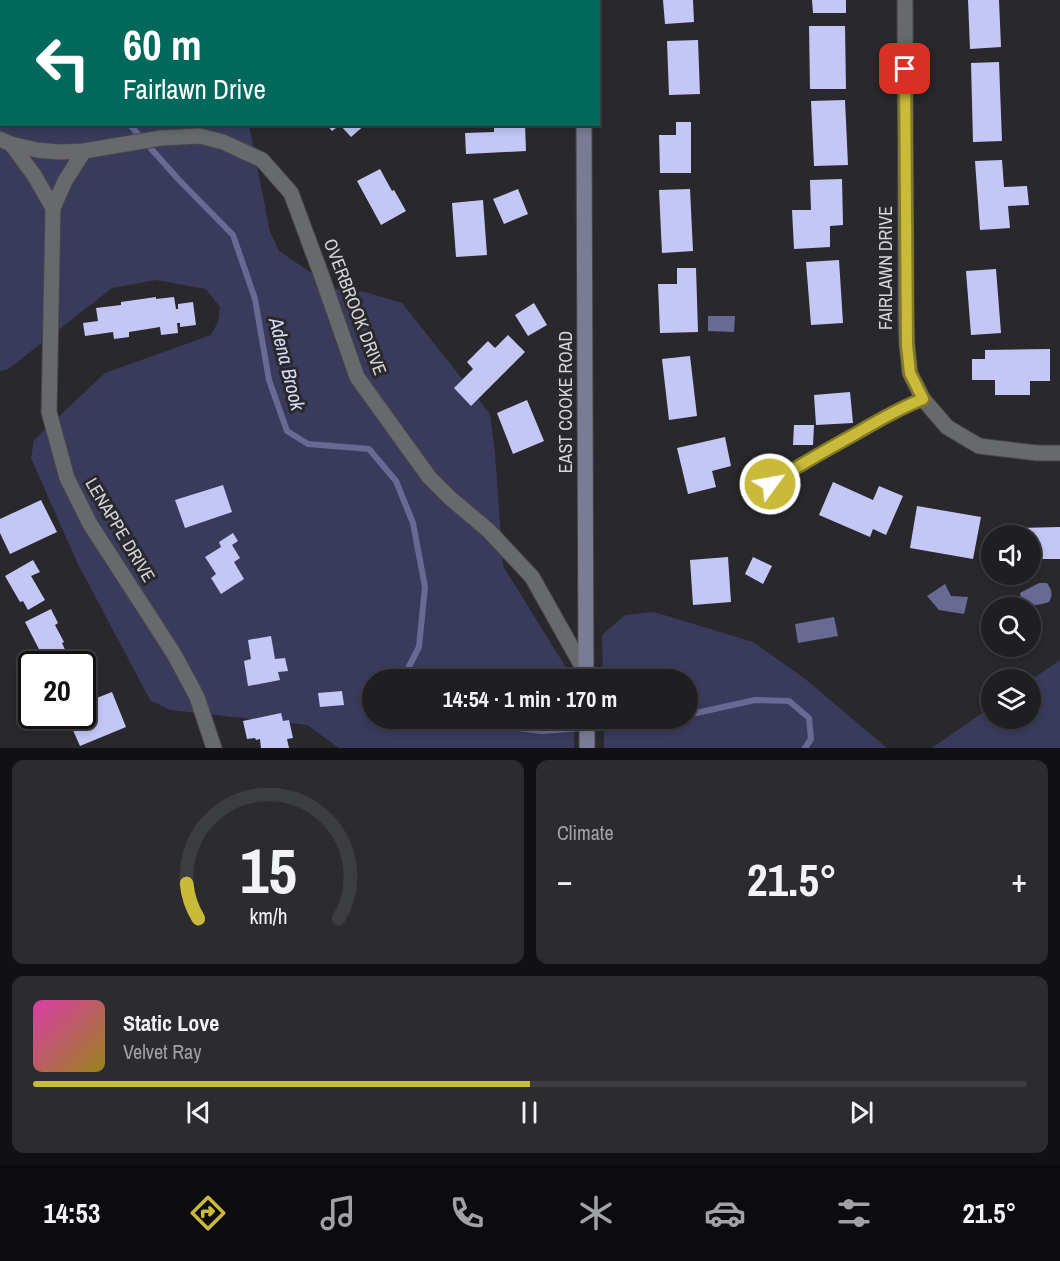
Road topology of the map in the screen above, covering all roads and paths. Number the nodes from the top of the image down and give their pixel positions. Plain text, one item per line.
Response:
1 (905, 0) edge
2 (584, 126) edge
3 (6, 142) edge
4 (84, 152) junction
5 (53, 208) junction
6 (923, 399) junction
7 (1060, 453) edge
8 (770, 484) dead end
9 (582, 669) edge
10 (586, 669) edge
11 (587, 729) edge
12 (214, 748) edge
13 (587, 748) edge

1 - 6 street, FAIRLAWN DRIVE
2 - 10 main road, EAST COOKE ROAD
3 - 4 street, OVERBROOK DRIVE
3 - 5 street
4 - 5 street, LENAPPE DRIVE
4 - 9 street, OVERBROOK DRIVE
5 - 12 street, LENAPPE DRIVE
6 - 7 street, FAIRLAWN DRIVE
6 - 8 lane
11 - 13 main road

